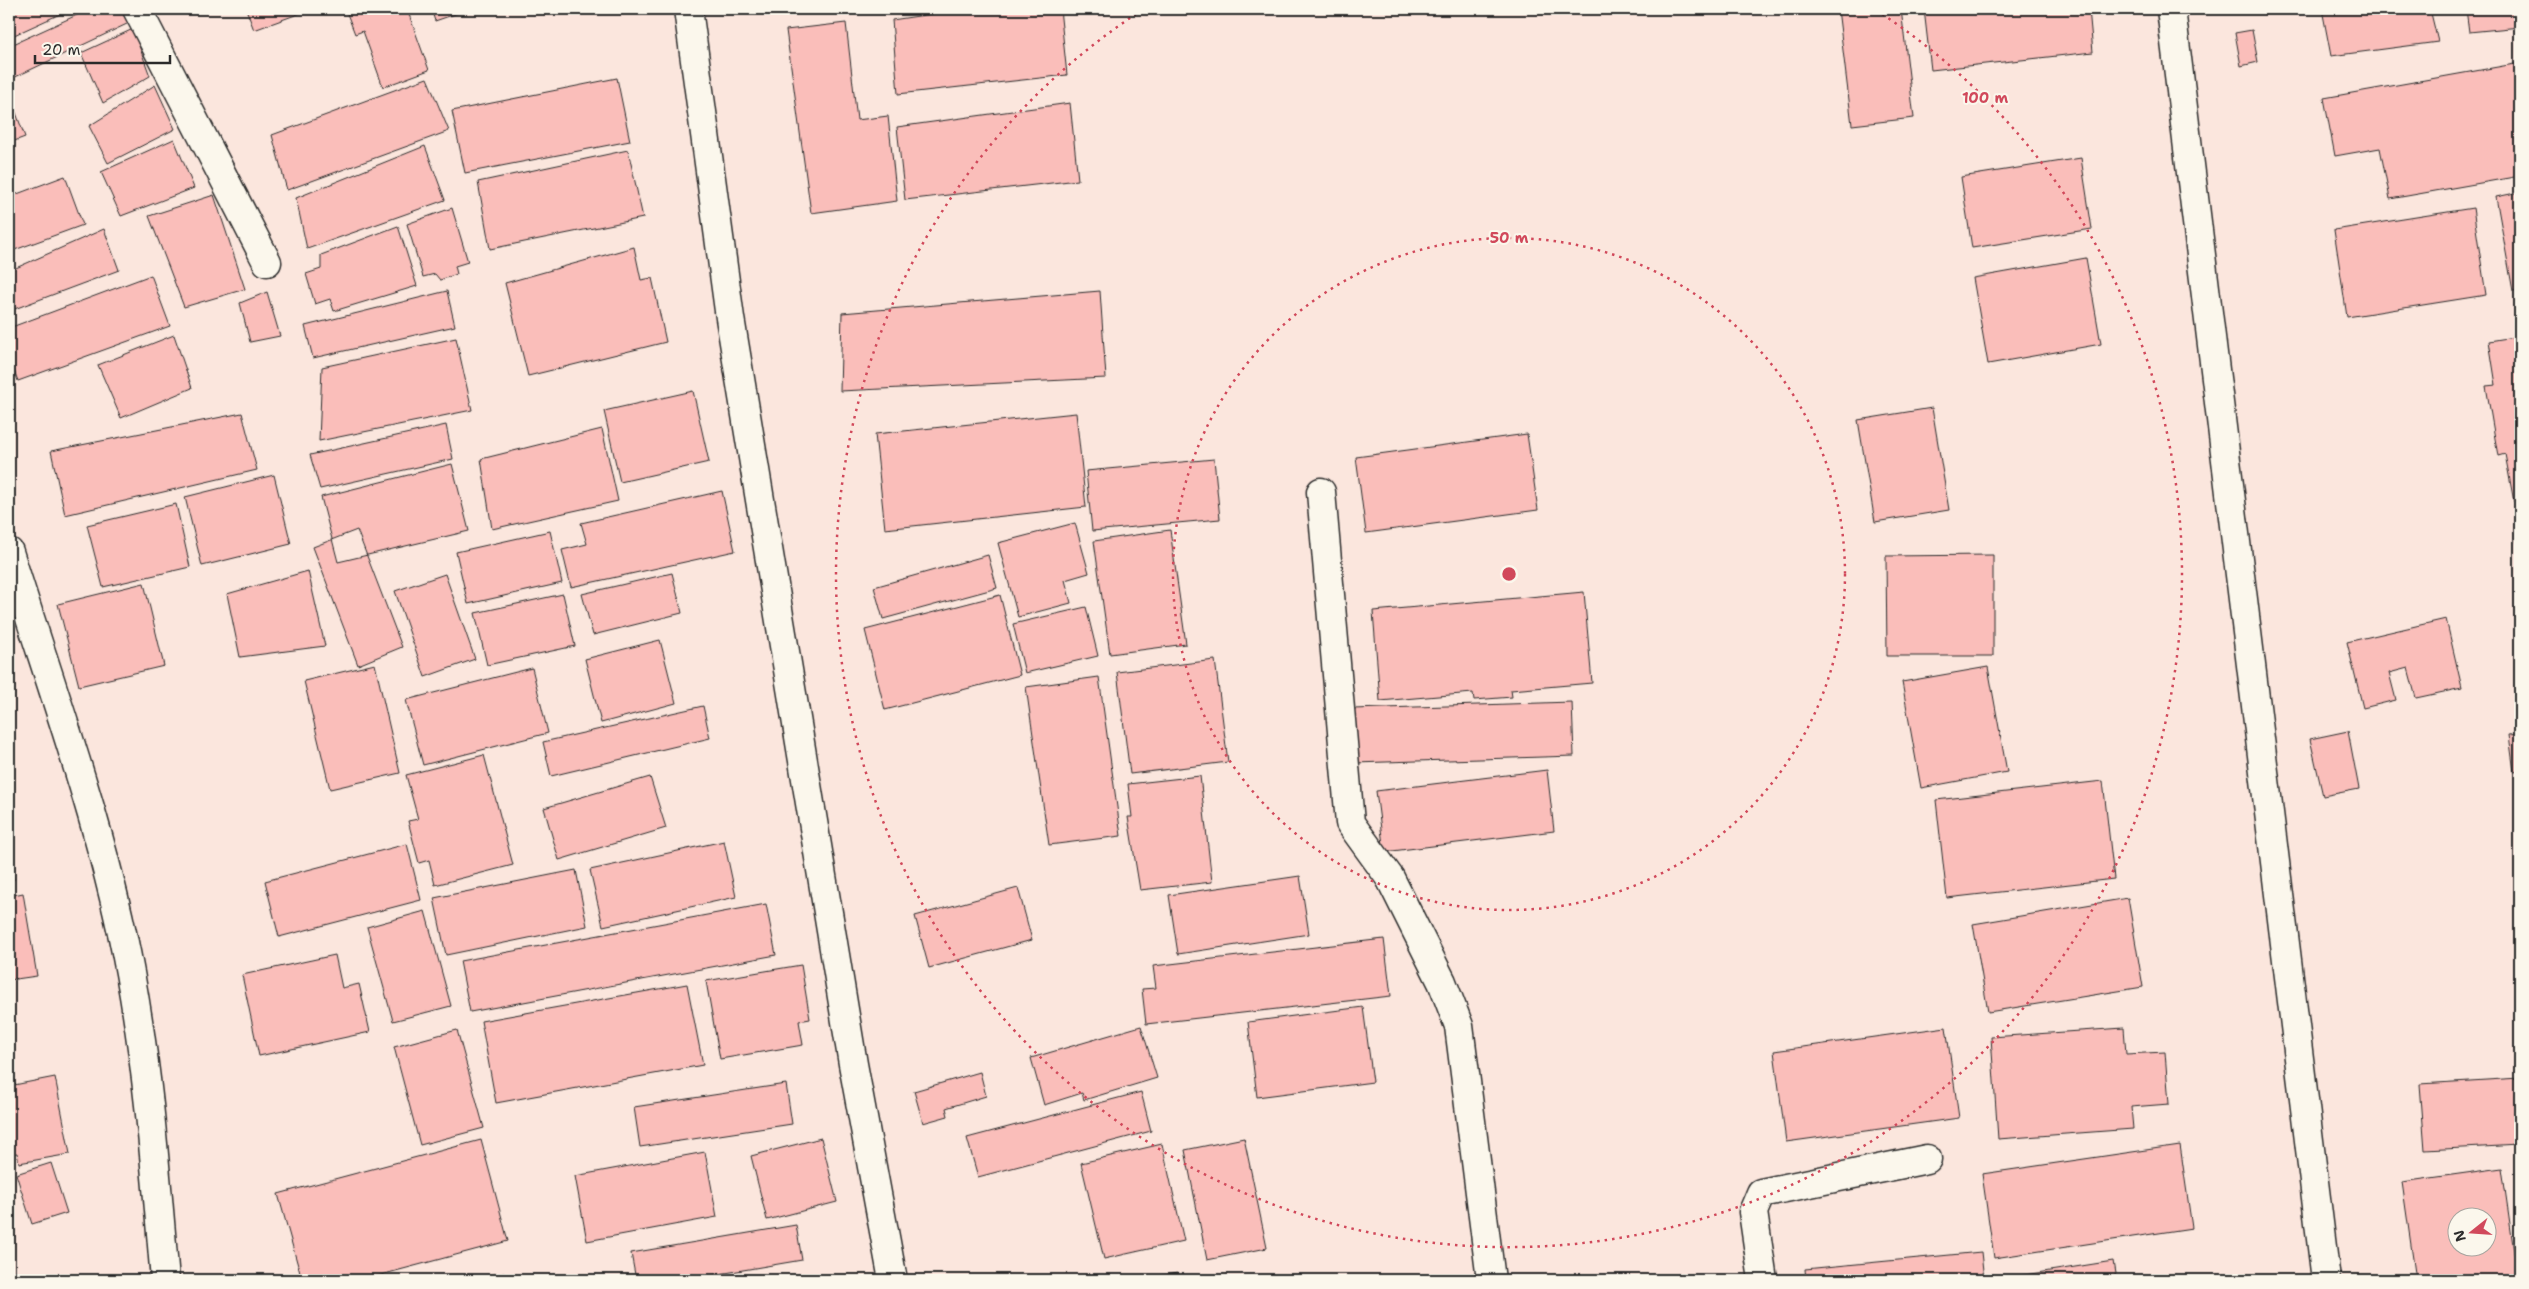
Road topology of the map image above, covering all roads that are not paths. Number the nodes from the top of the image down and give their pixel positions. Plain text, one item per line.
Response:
1 (137, 9) edge
2 (688, 9) edge
3 (2171, 9) edge
4 (267, 262) dead end
5 (1321, 492) dead end
6 (9, 552) edge
7 (1927, 1159) dead end
8 (165, 1280) edge
9 (893, 1280) edge
10 (1491, 1280) edge
11 (1763, 1280) edge
12 (2326, 1280) edge

1 - 4 street
2 - 9 street
3 - 12 street
5 - 10 street
6 - 8 street
7 - 11 street

